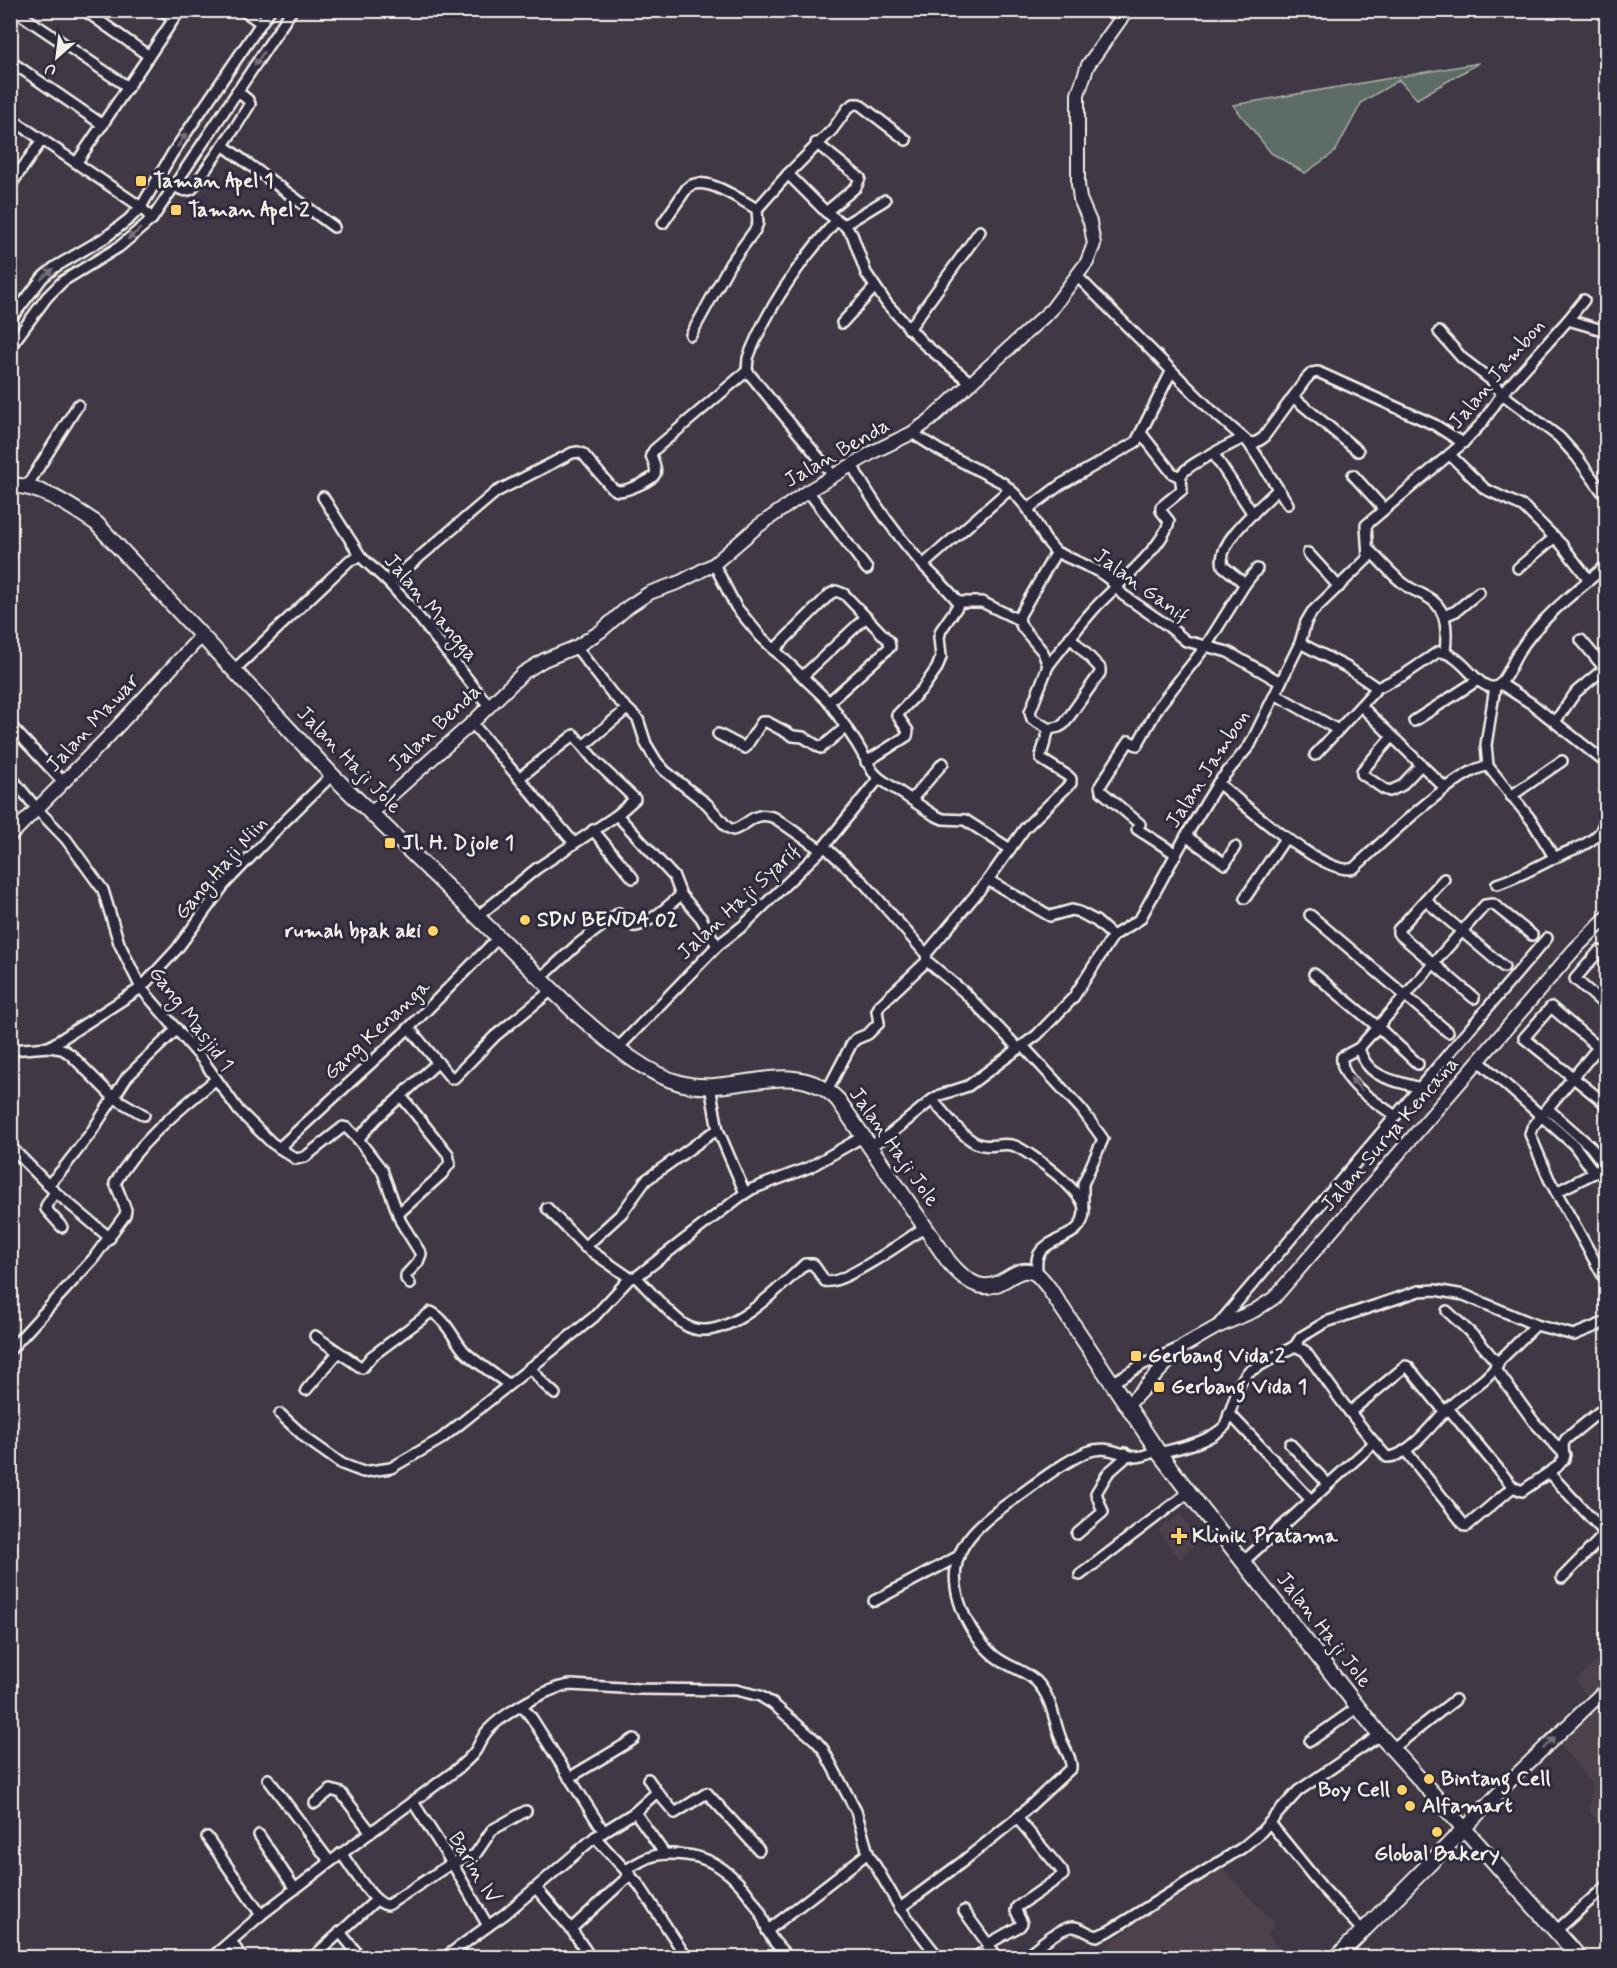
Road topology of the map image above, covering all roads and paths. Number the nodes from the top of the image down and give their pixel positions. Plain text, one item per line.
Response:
1 (14, 10) edge
2 (84, 10) edge
3 (162, 10) edge
4 (243, 10) edge
5 (270, 10) edge
6 (292, 10) edge
7 (1127, 10) edge
8 (177, 15) edge
9 (261, 23) junction
10 (149, 56) junction
11 (10, 61) edge
12 (128, 87) junction
13 (237, 91) junction
14 (10, 118) edge
15 (103, 125) junction
16 (42, 140) junction
17 (906, 140) dead end
18 (816, 143) junction
19 (224, 146) junction
20 (77, 162) junction
21 (788, 174) junction
22 (13, 176) edge
23 (173, 185) junction
24 (10, 186) edge
25 (885, 200) dead end
26 (141, 207) junction
27 (757, 209) junction
28 (826, 212) junction
29 (152, 219) junction
30 (840, 223) junction
31 (663, 224) dead end
32 (334, 227) dead end
33 (980, 231) dead end
34 (1077, 276) junction
35 (875, 287) junction
36 (1584, 300) dead end
37 (10, 320) edge
38 (1568, 320) junction
39 (842, 323) dead end
40 (909, 329) junction
41 (1606, 331) edge
42 (1439, 332) dead end
43 (692, 335) dead end
44 (10, 347) edge
45 (747, 371) junction
46 (1171, 372) junction
47 (971, 383) junction
48 (1502, 394) junction
49 (1293, 397) junction
50 (78, 405) dead end
51 (912, 433) junction
52 (1141, 433) junction
53 (1245, 440) junction
54 (1463, 443) junction
55 (1358, 451) dead end
56 (1213, 453) junction
57 (1450, 455) junction
58 (852, 465) junction
59 (833, 474) junction
60 (1353, 475) dead end
61 (1180, 477) junction
62 (10, 485) edge
63 (27, 486) junction
64 (1010, 489) junction
65 (1278, 489) junction
66 (808, 491) junction
67 (323, 497) dead end
68 (1606, 497) edge
69 (1288, 504) dead end
70 (1384, 508) junction
71 (1028, 509) junction
72 (1253, 514) junction
73 (1555, 537) junction
74 (1369, 550) junction
75 (1056, 552) junction
76 (1308, 553) dead end
77 (361, 556) junction
78 (714, 564) junction
79 (923, 565) junction
80 (1606, 566) edge
81 (1518, 568) dead end
82 (867, 569) dead end
83 (1257, 569) dead end
84 (1589, 580) junction
85 (389, 583) junction
86 (1245, 584) junction
87 (1115, 586) junction
88 (1339, 587) junction
89 (1479, 592) dead end
90 (958, 602) junction
91 (1444, 615) junction
92 (866, 617) junction
93 (1020, 620) junction
94 (202, 635) junction
95 (1070, 637) junction
96 (1581, 640) dead end
97 (1300, 643) junction
98 (1206, 646) junction
99 (576, 647) junction
100 (774, 650) junction
101 (1445, 652) junction
102 (1048, 666) junction
103 (1606, 669) edge
104 (234, 670) junction
105 (803, 676) junction
106 (1478, 680) junction
107 (1280, 682) junction
108 (1498, 685) junction
109 (1377, 688) junction
110 (1275, 694) junction
111 (829, 702) junction
112 (489, 705) junction
113 (1361, 706) junction
114 (627, 709) junction
115 (1414, 721) dead end
116 (1555, 722) junction
117 (472, 723) junction
118 (10, 725) edge
119 (846, 727) junction
120 (1049, 729) junction
121 (1338, 730) junction
122 (718, 734) dead end
123 (1392, 737) junction
124 (583, 746) junction
125 (1315, 755) dead end
126 (1562, 761) dead end
127 (866, 762) junction
128 (943, 763) dead end
129 (1606, 763) edge
130 (1421, 765) junction
131 (1488, 766) junction
132 (332, 775) junction
133 (10, 776) edge
134 (519, 778) junction
135 (879, 778) junction
136 (64, 783) junction
137 (1218, 783) junction
138 (1445, 788) junction
139 (1511, 796) junction
140 (1606, 796) edge
141 (912, 799) junction
142 (37, 809) junction
143 (371, 813) junction
144 (617, 815) junction
145 (593, 830) junction
146 (10, 836) edge
147 (1186, 836) junction
148 (1286, 837) junction
149 (574, 843) junction
150 (1235, 847) dead end
151 (822, 848) junction
152 (1010, 849) junction
153 (1176, 854) junction
154 (1554, 857) junction
155 (633, 878) dead end
156 (1444, 879) dead end
157 (988, 880) junction
158 (1497, 884) dead end
159 (681, 895) junction
160 (1245, 898) dead end
161 (1425, 900) junction
162 (1310, 915) dead end
163 (477, 917) junction
164 (1606, 918) edge
165 (1462, 931) junction
166 (1532, 935) dead end
167 (1113, 936) junction
168 (499, 937) junction
169 (1547, 938) dead end
170 (717, 946) junction
171 (927, 957) junction
172 (1606, 958) edge
173 (1434, 964) junction
174 (1503, 966) dead end
175 (1314, 974) dead end
176 (541, 978) junction
177 (141, 988) junction
178 (552, 990) junction
179 (1406, 995) junction
180 (1474, 998) dead end
181 (1606, 1006) edge
182 (1378, 1027) junction
183 (410, 1028) junction
184 (177, 1029) junction
185 (1449, 1032) dead end
186 (1606, 1038) edge
187 (49, 1047) junction
188 (618, 1048) junction
189 (1021, 1048) junction
190 (1359, 1048) junction
191 (10, 1050) edge
192 (1603, 1051) edge
193 (1479, 1060) junction
194 (438, 1062) junction
195 (1418, 1064) dead end
196 (1573, 1079) junction
197 (215, 1080) junction
198 (710, 1086) junction
199 (1420, 1088) junction
200 (827, 1091) junction
201 (401, 1096) junction
202 (113, 1097) junction
203 (932, 1100) junction
204 (1606, 1104) edge
205 (1545, 1112) junction
206 (144, 1115) dead end
207 (1395, 1116) junction
208 (718, 1130) junction
209 (358, 1139) junction
210 (867, 1141) junction
211 (10, 1146) edge
212 (279, 1148) junction
213 (1606, 1168) edge
214 (1594, 1173) junction
215 (48, 1185) junction
216 (55, 1192) junction
217 (1556, 1192) junction
218 (745, 1193) junction
219 (1083, 1202) junction
220 (547, 1208) dead end
221 (398, 1214) junction
222 (62, 1227) dead end
223 (925, 1227) junction
224 (110, 1238) junction
225 (585, 1247) junction
226 (1037, 1274) junction
227 (633, 1277) junction
228 (1606, 1281) edge
229 (410, 1284) dead end
230 (1448, 1311) dead end
231 (1606, 1322) edge
232 (1536, 1325) junction
233 (1215, 1328) junction
234 (315, 1336) dead end
235 (1295, 1346) junction
236 (1182, 1347) junction
237 (10, 1350) edge
238 (338, 1353) junction
239 (1496, 1365) junction
240 (530, 1367) junction
241 (1113, 1382) junction
242 (508, 1384) junction
243 (306, 1390) dead end
244 (555, 1394) dead end
245 (1128, 1405) junction
246 (1447, 1410) junction
247 (1350, 1412) junction
248 (1599, 1412) dead end
249 (1229, 1413) junction
250 (280, 1414) dead end
251 (1374, 1443) junction
252 (1290, 1444) dead end
253 (1405, 1450) junction
254 (1158, 1451) junction
255 (1125, 1453) junction
256 (1565, 1455) junction
257 (1549, 1473) junction
258 (1328, 1484) junction
259 (1513, 1487) junction
260 (1189, 1492) junction
261 (1311, 1500) junction
262 (1606, 1533) edge
263 (1077, 1534) dead end
264 (959, 1556) junction
265 (1244, 1561) junction
266 (1080, 1575) dead end
267 (1562, 1578) dead end
268 (874, 1601) dead end
269 (1606, 1689) edge
270 (1455, 1700) dead end
271 (522, 1707) junction
272 (1358, 1707) junction
273 (1380, 1735) junction
274 (634, 1739) dead end
275 (1310, 1741) dead end
276 (1392, 1749) junction
277 (569, 1778) junction
278 (268, 1779) dead end
279 (648, 1779) dead end
280 (657, 1792) junction
281 (413, 1802) junction
282 (315, 1803) dead end
283 (526, 1810) dead end
284 (635, 1812) junction
285 (1017, 1818) junction
286 (1270, 1823) junction
287 (1464, 1829) junction
288 (370, 1831) junction
289 (604, 1832) junction
290 (259, 1835) dead end
291 (207, 1837) dead end
292 (595, 1838) junction
293 (759, 1850) dead end
294 (341, 1853) junction
295 (664, 1853) junction
296 (868, 1853) junction
297 (330, 1862) junction
298 (452, 1863) junction
299 (628, 1873) junction
300 (1606, 1886) edge
301 (536, 1888) junction
302 (295, 1889) junction
303 (376, 1900) junction
304 (900, 1908) junction
305 (964, 1911) dead end
306 (261, 1915) junction
307 (488, 1926) junction
308 (571, 1929) junction
309 (1362, 1930) junction
310 (767, 1931) junction
311 (1556, 1931) junction
312 (340, 1932) junction
313 (231, 1941) junction
314 (989, 1945) junction
315 (1343, 1955) edge
316 (211, 1958) edge
317 (242, 1958) edge
318 (312, 1958) edge
319 (361, 1958) edge
320 (444, 1958) edge
321 (591, 1958) edge
322 (687, 1958) edge
323 (789, 1958) edge
324 (939, 1958) edge
325 (975, 1958) edge
326 (998, 1958) edge
327 (1023, 1958) edge
328 (1580, 1958) edge

1 - 12 street
2 - 10 street
3 - 8 street
4 - 9 street
5 - 9 street
6 -> 13 street
7 - 34 street, Jalan Benda
8 - 10 street
26 -> 9 street
10 - 12 street
11 - 15 street
12 - 15 street
13 - 19 street
13 - 23 street
14 - 16 street
15 - 20 street
16 - 20 street
16 - 22 street
17 - 18 street
18 - 21 street
18 - 28 street
19 - 23 street
19 - 32 street
20 - 26 street
21 - 27 street
21 - 28 street
22 - 24 street
23 - 29 street
25 - 30 street
26 - 29 street
37 -> 26 street
27 - 31 street
27 - 43 street
28 - 30 street
29 -> 44 street
30 - 35 street
30 - 45 street
33 - 40 street
34 - 46 street
34 - 47 street, Jalan Benda
35 - 39 street
35 - 40 street
36 - 38 street
38 - 41 street, Jalan Jambon
38 - 48 street, Jalan Jambon
40 - 47 street
42 - 48 street
45 - 59 street
45 - 85 street
46 - 52 street
46 - 53 street
47 - 51 street, Jalan Benda
48 - 54 street, Jalan Jambon
48 - 68 street
49 - 53 street
49 - 54 street
49 - 55 street
50 - 63 street
51 - 58 street, Jalan Benda
51 - 64 street
52 - 61 street
52 - 71 street
53 - 56 street
53 - 65 street
54 - 57 street, Jalan Jambon
56 - 61 street
56 - 72 street
57 - 70 street, Jalan Jambon
57 - 73 street
58 - 59 street, Jalan Benda
58 - 79 street
59 - 66 street, Jalan Benda
60 - 70 street
61 - 87 street
62 - 63 main road, Jalan Haji Jole
63 - 94 main road, Jalan Haji Jole
64 - 71 street
64 - 79 street
65 - 69 street
65 - 72 street
66 - 78 street, Jalan Benda
66 - 82 street
67 - 77 street
70 - 74 street, Jalan Jambon
71 - 75 street
72 - 86 street
73 - 81 street
73 - 84 street
74 - 88 street, Jalan Jambon
74 - 91 street
75 - 87 street, Jalan Ganif
75 - 93 street
76 - 88 street
77 - 85 street, Jalan Mangga
77 - 104 street, Jalan Mangga
78 - 99 street, Jalan Benda
78 - 100 street
79 - 90 street
80 - 84 street
83 - 86 street
84 - 108 street
85 - 112 street, Jalan Mangga
86 - 98 street
87 - 95 street
87 - 98 street, Jalan Ganif
88 - 97 street, Jalan Jambon
89 - 91 street
90 - 93 street
90 - 127 street
91 - 101 street
92 - 100 street
92 - 105 street
92 - 111 street
93 - 102 street
94 - 104 main road, Jalan Haji Jole
94 - 136 street, Jalan Mawar
95 - 102 street
95 - 120 street
96 - 103 street
97 - 107 street, Jalan Jambon
97 - 109 street
98 - 107 street, Jalan Ganif
98 - 153 street
99 - 112 street, Jalan Benda
99 - 114 street
100 - 105 street
101 - 106 street
101 - 109 street
102 - 120 street
103 - 116 street
104 - 132 main road, Jalan Haji Jole
105 - 111 street
106 - 108 street
106 - 115 street
107 - 110 street, Jalan Jambon
108 - 116 street
108 - 131 street
109 - 113 street
110 - 121 street
110 - 137 street, Jalan Jambon
111 - 119 street
112 - 117 street, Jalan Benda
113 - 121 street
113 - 123 street
114 - 124 street
114 - 151 street
116 - 129 street
117 - 134 street
117 - 143 street, Jalan Benda
118 - 136 street
119 - 122 street
119 - 127 street
120 - 152 street
121 - 125 street
123 - 130 street
123 - 130 street
124 - 134 street
124 - 144 street
126 - 139 street
127 - 135 street
128 - 141 street
130 - 138 street
131 - 138 street
131 - 139 street
132 - 143 main road, Jalan Haji Jole
132 - 177 street, Gang Haji Niin
133 - 142 street, Gang Masjid 1
134 - 149 street
135 - 141 street
135 - 151 street, Jalan Haji Syarif
136 - 142 street, Jalan Mawar
137 - 147 street, Jalan Jambon
137 - 148 street
138 - 148 street
139 - 154 street
140 - 154 street
141 - 152 street
142 - 146 street, Jalan Mawar
142 - 177 street, Gang Masjid 1
143 - 163 main road, Jalan Haji Jole
144 - 145 street
144 - 159 street
145 - 149 street
145 - 155 street
147 - 150 street
147 - 153 street, Jalan Jambon
148 - 160 street
149 - 163 street
151 - 170 street, Jalan Haji Syarif
151 - 171 street
152 - 157 street
153 - 167 street, Jalan Jambon
154 - 158 street
156 - 161 street
157 - 167 street
157 - 171 street
159 - 170 street
159 - 176 street
161 - 165 street
161 - 173 street
162 - 179 street
163 - 168 main road, Jalan Haji Jole
164 - 193 street, Jalan Surya Kencana
165 - 166 street
165 - 173 street
165 - 174 street
167 - 189 street, Jalan Jambon
168 - 176 main road, Jalan Haji Jole
168 - 183 street, Gang Kenanga
169 - 199 street
170 - 188 street, Jalan Haji Syarif
171 - 189 street
171 - 200 street
172 - 181 street
173 - 179 street
173 - 180 street
175 - 182 street
176 - 178 main road, Jalan Haji Jole
177 - 184 street, Gang Masjid 1
177 - 187 street, Gang Haji Niin
178 - 188 main road, Jalan Haji Jole
178 - 194 street
179 - 182 street
179 - 185 street
182 - 190 street
182 - 195 street
183 - 194 street
183 - 212 street, Gang Kenanga
184 - 197 street, Gang Masjid 1
184 - 202 street
186 - 192 street
187 - 191 street
187 - 202 street
188 - 198 main road, Jalan Haji Jole
189 - 203 street, Jalan Jambon
189 - 219 street
190 - 199 street
207 -> 190 street
192 - 196 street
192 - 196 street
193 - 205 street
193 - 233 street, Jalan Surya Kencana
194 - 201 street
196 - 204 street
196 - 205 street
197 - 212 street, Gang Masjid 1
197 - 224 street
198 - 200 main road, Jalan Haji Jole
198 - 208 street
199 - 207 street
200 - 210 main road, Jalan Haji Jole
201 - 209 street
201 - 221 street
202 - 206 street
202 - 215 street
203 - 210 street, Jalan Jambon
203 - 219 street
205 - 213 street
205 - 214 street
205 - 217 street
207 - 233 street
208 - 218 street
208 - 225 street
209 - 212 street
209 - 221 street
210 - 218 street, Jalan Jambon
210 - 223 main road, Jalan Haji Jole
211 - 215 street
213 - 214 street
214 - 217 street
215 - 216 street
216 - 222 street
216 - 224 street
217 - 228 street
218 - 227 street, Jalan Jambon
219 - 226 street
220 - 225 street
221 - 229 street
223 - 226 main road, Jalan Haji Jole
223 - 227 street
224 - 237 street
225 - 227 street
226 - 241 main road, Jalan Haji Jole
227 - 240 street, Jalan Jambon
230 - 239 street
231 - 232 street
232 - 235 street
232 - 239 street
233 - 236 street, Jalan Surya Kencana
234 - 238 street
235 - 247 street
235 - 249 street
236 - 241 street, Jalan Surya Kencana
236 - 245 street, Jalan Surya Kencana
238 - 242 street
238 - 243 street
239 - 246 street
239 - 256 street
240 - 242 street, Jalan Jambon
240 - 244 street
241 - 245 main road, Jalan Haji Jole
242 - 250 street, Jalan Jambon
245 - 254 main road, Jalan Haji Jole
246 - 247 street
246 - 253 street
246 - 259 street
247 - 251 street
248 - 256 street
249 - 254 street
249 - 261 street
251 - 253 street
251 - 258 street
252 - 258 street
253 - 259 street
254 - 255 street
254 - 260 main road, Jalan Haji Jole
255 - 263 street
255 - 264 street
256 - 257 street
257 - 259 street
257 - 262 street
258 - 261 street
260 - 265 main road, Jalan Haji Jole
260 - 266 street
261 - 265 street
262 - 267 street
264 - 268 street
264 - 285 street
265 - 272 main road, Jalan Haji Jole
287 -> 269 street
270 - 276 street
271 - 277 street
271 - 281 street
271 - 296 street
272 - 273 main road, Jalan Haji Jole
272 - 275 street
273 - 276 main road, Jalan Haji Jole
273 - 286 street
274 - 277 street
276 - 287 main road, Jalan Haji Jole
277 - 289 street
278 - 297 street
279 - 280 street
280 - 284 street, Barin IV
280 - 293 street
281 - 288 street
281 - 298 street, Barin IV
282 - 288 street
283 - 298 street
284 - 289 street, Barin IV
284 - 295 street
285 - 304 street
285 - 314 street
286 - 309 street
286 - 327 street
287 - 309 main road
287 - 311 main road, Jalan Haji Jole
288 - 294 street
289 - 292 street, Barin IV
290 - 302 street
291 - 306 street
292 - 299 street
292 - 301 street, Barin IV
294 - 297 street
294 - 303 street
295 - 299 street
295 - 310 street
296 - 304 street
296 - 310 street
297 - 302 street
298 - 303 street
298 - 307 street, Barin IV
299 - 308 street
299 - 322 street
300 - 311 street
301 - 307 street, Barin IV
301 - 308 street
302 - 306 street
303 - 312 street
304 - 324 street
305 - 314 street
306 - 313 street
307 - 320 street
308 - 321 street
309 - 315 main road
310 - 323 street
311 - 328 main road, Jalan Haji Jole
312 - 318 street
312 - 319 street
313 - 316 street
313 - 317 street
314 - 325 street
314 - 326 street

